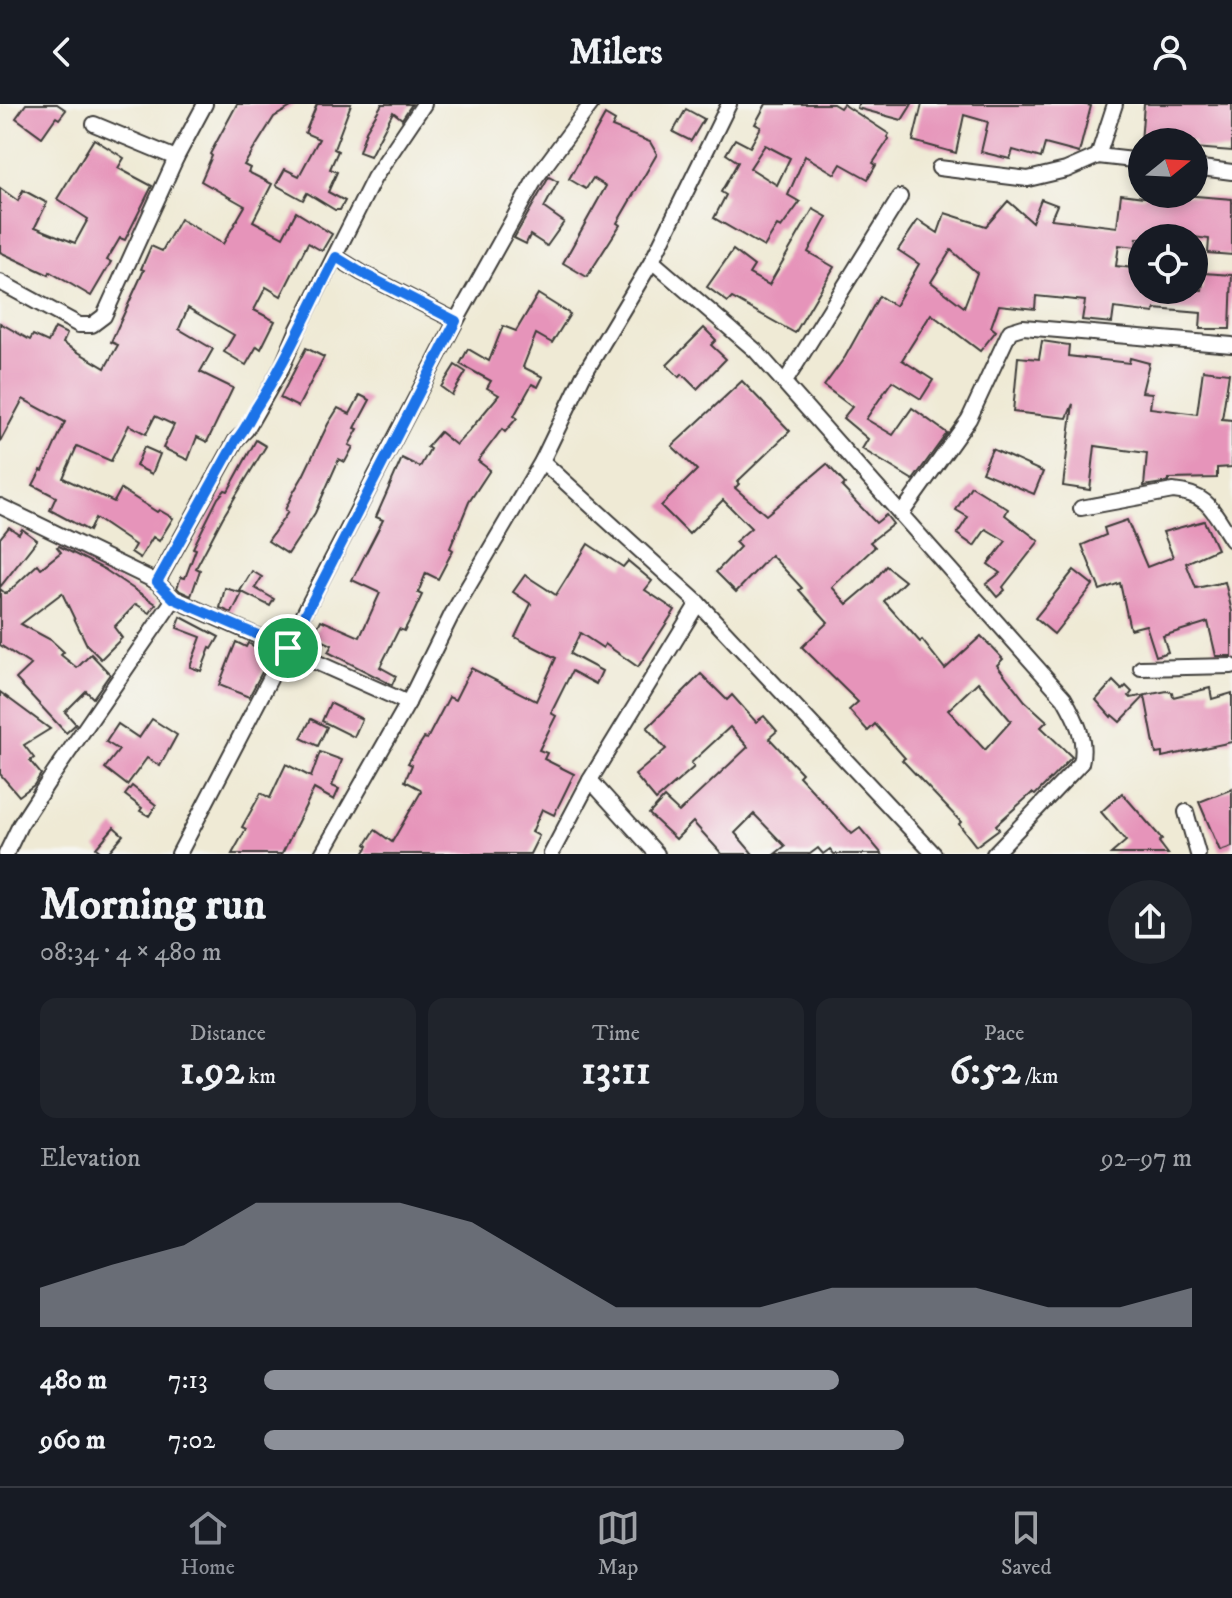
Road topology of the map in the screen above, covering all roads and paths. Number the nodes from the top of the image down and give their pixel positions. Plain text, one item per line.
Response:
1 (205, 104) edge
2 (424, 104) edge
3 (591, 104) edge
4 (729, 104) edge
5 (1115, 104) edge
6 (94, 124) dead end
7 (1098, 156) junction
8 (176, 158) junction
9 (1128, 159) edge
10 (939, 168) dead end
11 (1208, 169) edge
12 (1232, 172) edge
13 (900, 197) dead end
14 (336, 257) junction
15 (652, 261) junction
16 (0, 282) edge
17 (456, 321) junction
18 (1232, 345) edge
19 (785, 382) junction
20 (542, 461) junction
21 (0, 507) edge
22 (1081, 508) dead end
23 (902, 513) junction
24 (1232, 540) edge
25 (157, 582) junction
26 (174, 599) junction
27 (698, 603) junction
28 (288, 648) junction
29 (1232, 666) edge
30 (1141, 668) dead end
31 (408, 703) junction
32 (590, 780) junction
33 (1186, 812) dead end
34 (6, 854) edge
35 (179, 854) edge
36 (322, 854) edge
37 (551, 854) edge
38 (657, 854) edge
39 (934, 854) edge
40 (994, 854) edge
41 (1198, 854) edge

1 - 8 street
2 - 14 street
3 - 17 street
4 - 15 street
5 - 7 street
6 - 8 street
7 - 9 street
7 - 10 street
8 - 16 street
11 - 12 street
13 - 19 street
14 - 17 street
14 - 25 street
15 - 19 street
15 - 20 street
17 - 28 street
18 - 23 street
19 - 23 street
20 - 27 street
20 - 31 street
21 - 25 street
22 - 24 street
23 - 40 street
25 - 26 street
26 - 28 street
26 - 34 street
27 - 32 street
27 - 39 street
28 - 31 street
28 - 35 street
29 - 30 street
31 - 36 street
32 - 37 street
32 - 38 street
33 - 41 street

